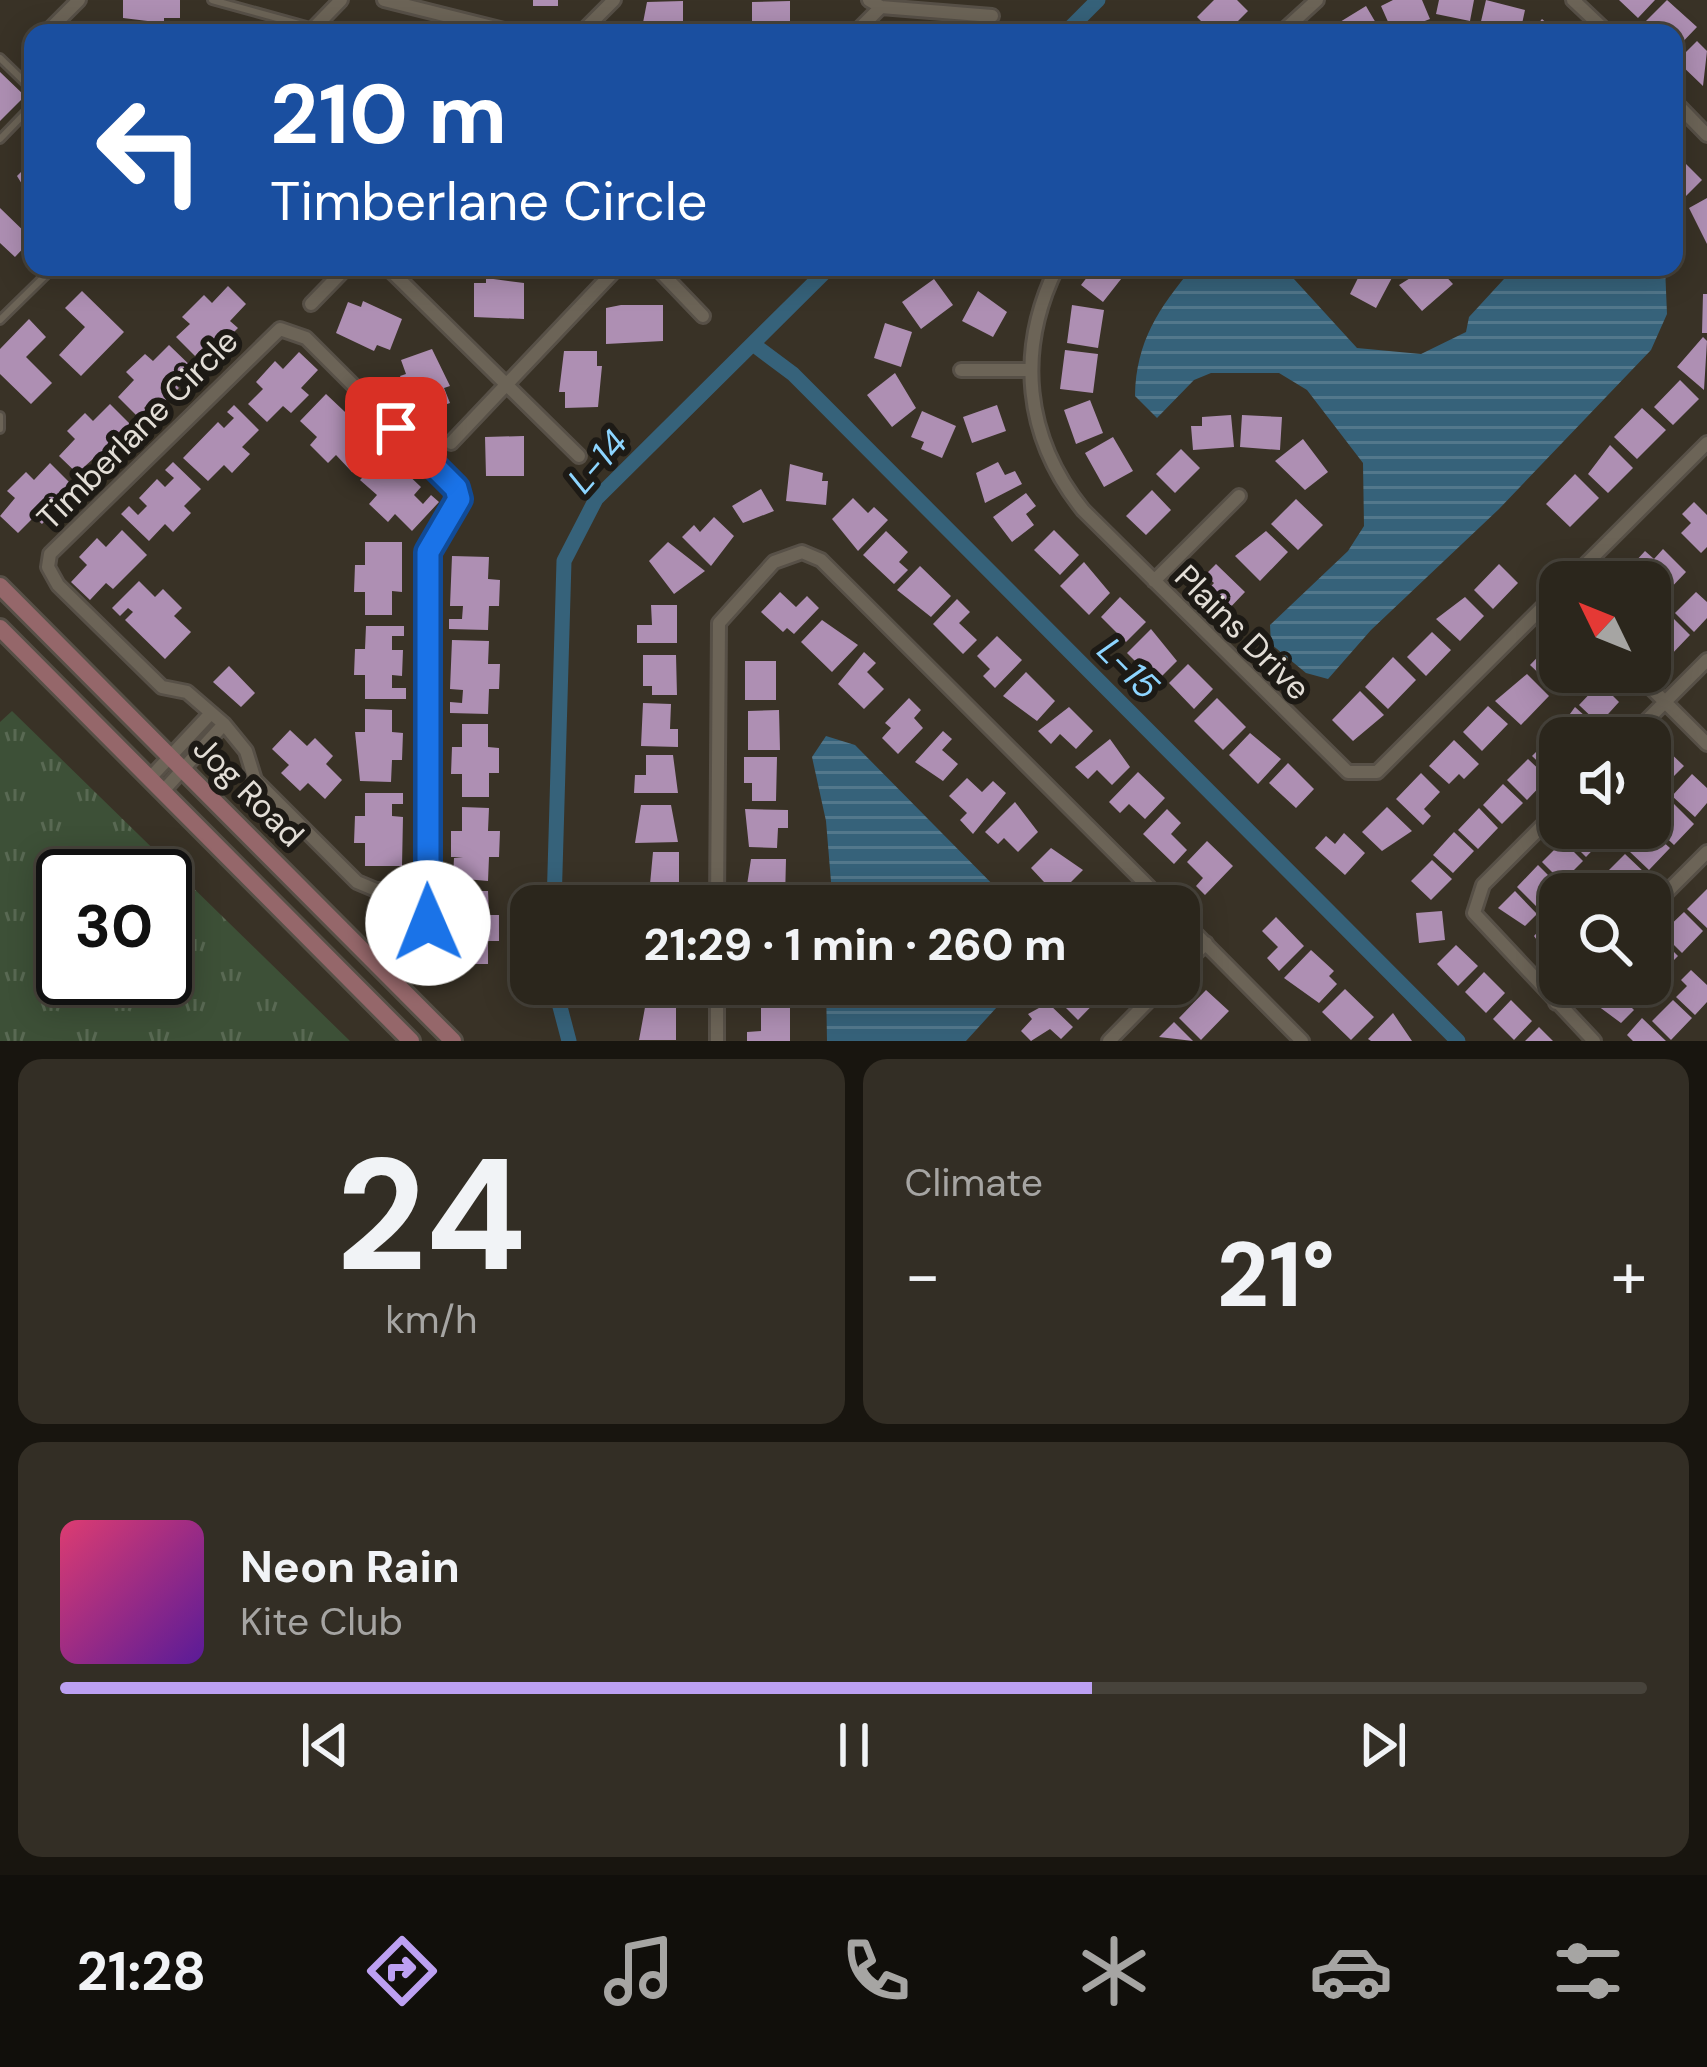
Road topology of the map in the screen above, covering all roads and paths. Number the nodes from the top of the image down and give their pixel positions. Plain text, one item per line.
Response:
1 (79, 0) edge
2 (212, 0) edge
3 (341, 0) edge
4 (384, 0) edge
5 (614, 0) edge
6 (1317, 0) edge
7 (1573, 0) edge
8 (875, 3) edge
9 (992, 16) dead end
10 (462, 17) junction
11 (55, 24) edge
12 (291, 24) edge
13 (317, 24) edge
14 (462, 24) edge
15 (486, 24) edge
16 (590, 24) edge
17 (1291, 24) edge
18 (1598, 24) edge
19 (0, 58) edge
20 (24, 81) edge
21 (1683, 110) edge
22 (24, 115) edge
23 (1707, 135) edge
24 (0, 139) edge
25 (44, 276) edge
26 (337, 276) edge
27 (395, 276) edge
28 (610, 276) edge
29 (665, 276) edge
30 (1053, 276) edge
31 (311, 304) dead end
32 (703, 316) dead end
33 (0, 320) edge
34 (961, 370) dead end
35 (1030, 370) junction
36 (507, 385) junction
37 (0, 416) edge
38 (0, 429) edge
39 (451, 442) dead end
40 (1707, 443) edge
41 (579, 456) dead end
42 (1239, 496) dead end
43 (1589, 561) edge
44 (1154, 581) junction
45 (0, 586) edge
46 (1539, 614) edge
47 (0, 628) edge
48 (1707, 660) edge
49 (1656, 693) edge
50 (1665, 702) junction
51 (212, 713) junction
52 (1650, 717) edge
53 (224, 724) junction
54 (1707, 744) edge
55 (178, 762) junction
56 (158, 783) junction
57 (1539, 829) edge
58 (1707, 852) edge
59 (717, 885) edge
60 (1147, 885) edge
61 (1671, 888) edge
62 (428, 890) junction
63 (1200, 937) edge
64 (1206, 943) junction
65 (1200, 949) edge
66 (429, 956) dead end
67 (1539, 986) edge
68 (717, 1005) edge
69 (1144, 1005) edge
70 (1558, 1005) edge
71 (411, 1041) edge
72 (453, 1041) edge
73 (717, 1041) edge
74 (1109, 1041) edge
75 (1302, 1041) edge
76 (1594, 1041) edge

1 - 11 street
2 - 12 lane
3 - 13 street
4 - 10 street
5 - 16 street
6 - 17 street
7 - 18 street
8 - 9 street
10 - 14 street
10 - 15 street
19 - 20 lane
21 - 23 street
22 - 24 lane
25 - 33 lane
26 - 31 street
27 - 36 street
28 - 36 street
29 - 32 street
30 - 35 street, Plains Drive
34 - 35 street
35 - 44 street, Plains Drive
36 - 39 street
36 - 41 street
37 - 38 lane
40 - 43 street
42 - 44 street
44 - 46 street, Plains Drive
45 - 55 main road, Jog Road
47 - 56 main road, Jog Road
48 - 50 street
49 - 50 street
50 - 52 street
50 - 54 street
51 - 53 street, Timberlane Circle
51 - 55 street
51 - 62 street, Timberlane Circle
53 - 55 street
53 - 62 street, Timberlane Circle
55 - 56 street
55 - 72 main road, Jog Road
56 - 71 main road, Jog Road
57 - 67 street
58 - 61 street
59 - 60 street
62 - 66 street
63 - 64 street
64 - 65 street
64 - 75 street
68 - 73 street
69 - 74 street
70 - 76 street

